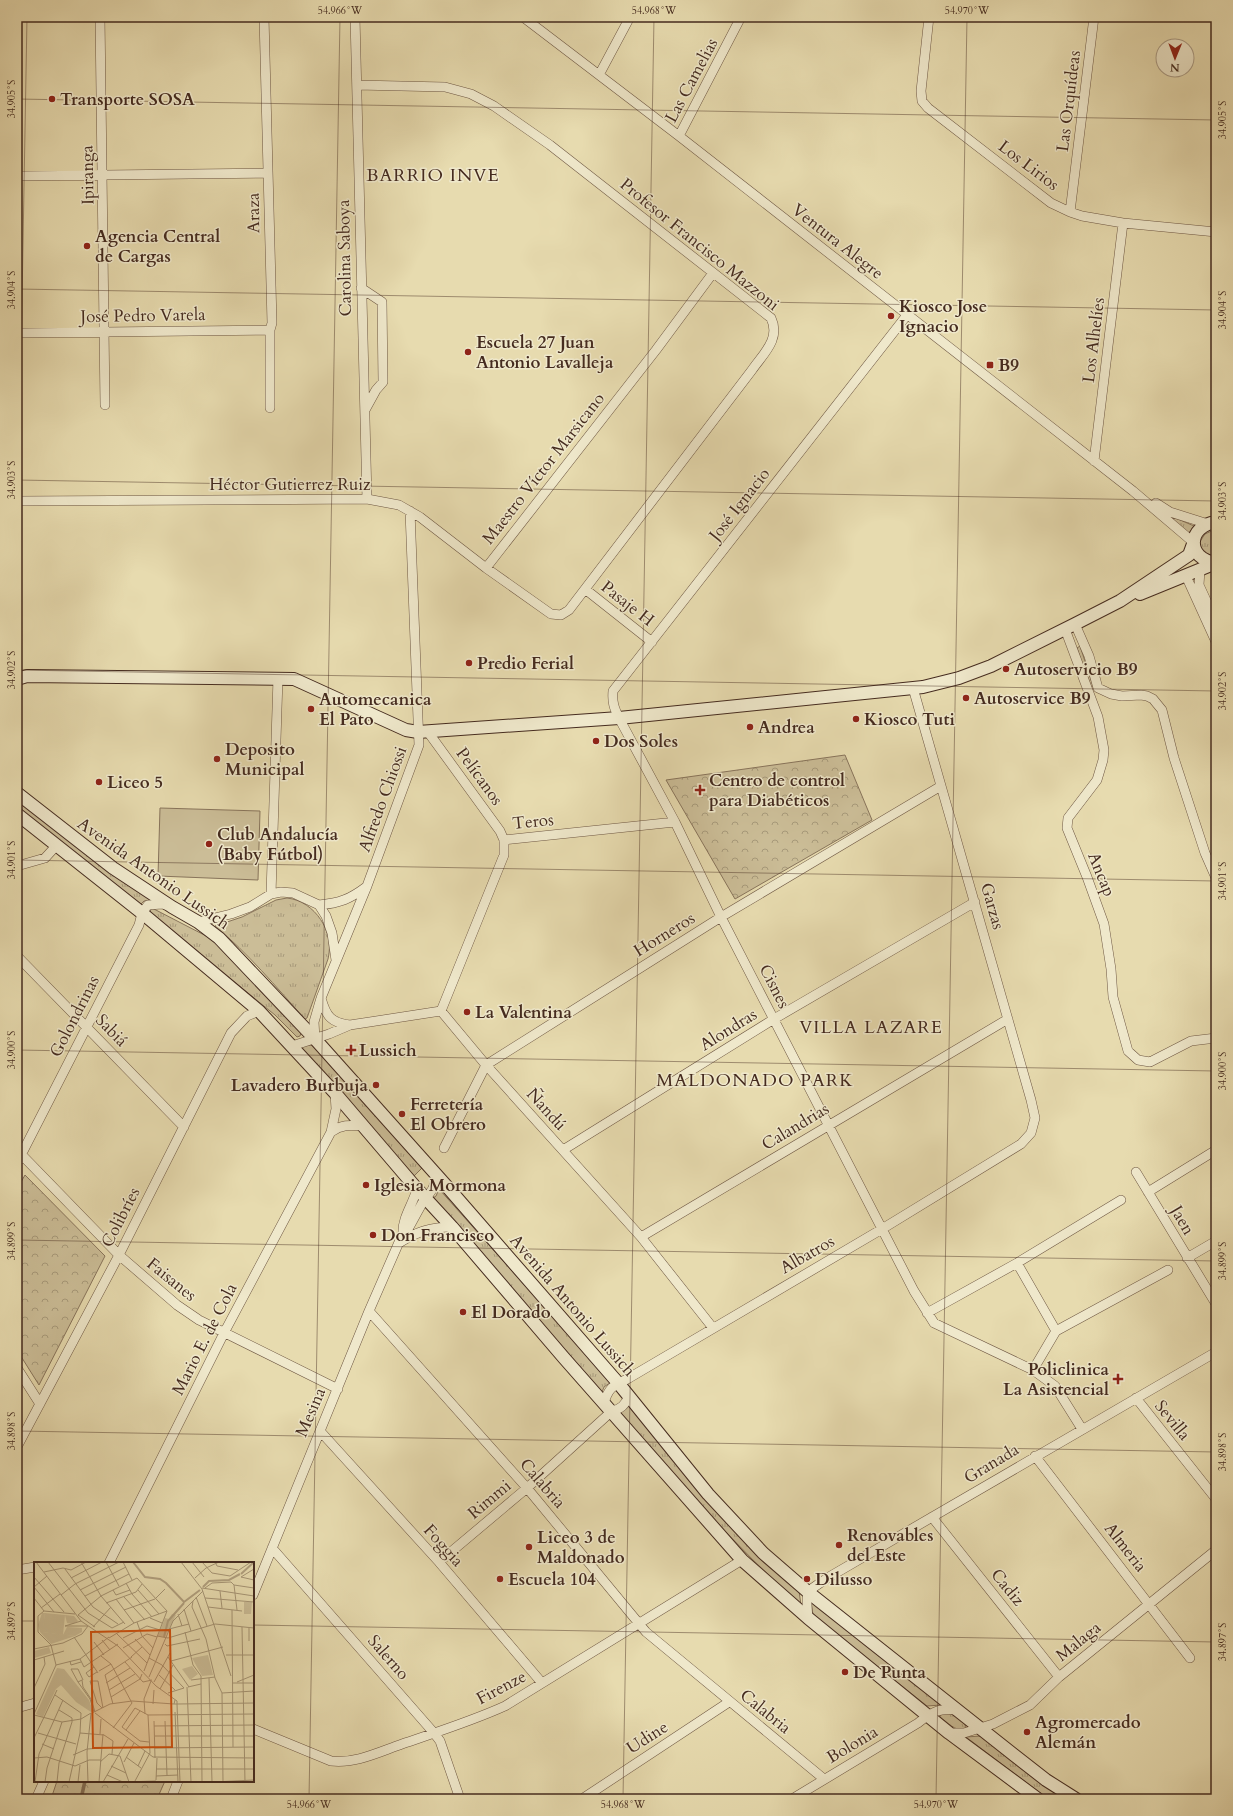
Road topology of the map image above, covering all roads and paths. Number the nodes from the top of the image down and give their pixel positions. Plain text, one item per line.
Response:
1 (100, 17) edge
2 (264, 17) edge
3 (355, 17) edge
4 (523, 17) edge
5 (630, 17) edge
6 (741, 17) edge
7 (929, 17) edge
8 (1094, 17) edge
9 (599, 75) junction
10 (357, 85) junction
11 (679, 136) junction
12 (268, 173) junction
13 (103, 174) junction
14 (17, 176) edge
15 (1070, 212) junction
16 (1123, 223) junction
17 (1216, 232) edge
18 (713, 273) junction
19 (361, 288) junction
20 (907, 315) junction
21 (270, 330) junction
22 (105, 332) junction
23 (17, 333) edge
24 (105, 405) dead end
25 (270, 408) dead end
26 (364, 411) junction
27 (1094, 461) junction
28 (1133, 491) junction
29 (366, 498) junction
30 (17, 501) edge
31 (410, 511) junction
32 (1212, 523) edge
33 (1192, 547) junction
34 (1216, 563) edge
35 (486, 568) junction
36 (1200, 570) junction
37 (1186, 576) junction
38 (585, 589) junction
39 (1120, 601) junction
40 (550, 614) joint
41 (1216, 622) edge
42 (1070, 627) junction
43 (652, 642) junction
44 (1216, 642) edge
45 (20, 676) edge
46 (278, 678) junction
47 (913, 688) junction
48 (1098, 688) junction
49 (1087, 691) junction
50 (619, 718) junction
51 (423, 732) junction
52 (942, 786) junction
53 (17, 793) edge
54 (17, 814) edge
55 (675, 822) junction
56 (504, 840) junction
57 (56, 846) junction
58 (17, 866) edge
59 (1216, 878) edge
60 (367, 886) junction
61 (271, 894) junction
62 (975, 902) junction
63 (319, 905) junction
64 (172, 907) junction
65 (142, 913) junction
66 (721, 917) junction
67 (198, 922) junction
68 (17, 956) edge
69 (336, 963) junction
70 (321, 998) junction
71 (259, 1011) junction
72 (441, 1011) junction
73 (1008, 1018) junction
74 (774, 1019) junction
75 (350, 1025) junction
76 (87, 1027) junction
77 (1216, 1038) edge
78 (315, 1039) junction
79 (292, 1046) junction
80 (486, 1065) junction
81 (335, 1092) junction
82 (828, 1125) junction
83 (363, 1126) junction
84 (184, 1127) junction
85 (331, 1132) junction
86 (1031, 1133) joint
87 (444, 1148) dead end
88 (563, 1150) junction
89 (1216, 1150) edge
90 (19, 1153) edge
91 (17, 1163) edge
92 (1136, 1172) dead end
93 (437, 1176) junction
94 (1148, 1192) junction
95 (421, 1194) junction
96 (1121, 1200) dead end
97 (452, 1227) junction
98 (882, 1229) junction
99 (641, 1238) junction
100 (1216, 1241) edge
101 (398, 1243) junction
102 (119, 1255) junction
103 (1187, 1258) junction
104 (1016, 1263) junction
105 (1168, 1270) dead end
106 (1216, 1304) edge
107 (369, 1310) junction
108 (927, 1313) junction
109 (713, 1328) junction
110 (1056, 1331) junction
111 (224, 1332) junction
112 (1216, 1352) edge
113 (17, 1368) edge
114 (1033, 1370) junction
115 (619, 1384) junction
116 (338, 1389) junction
117 (629, 1396) junction
118 (1136, 1398) junction
119 (40, 1404) junction
120 (608, 1407) junction
121 (1082, 1429) junction
122 (320, 1431) junction
123 (17, 1447) edge
124 (1035, 1456) junction
125 (527, 1488) junction
126 (1216, 1499) edge
127 (932, 1517) junction
128 (272, 1548) junction
129 (1216, 1550) edge
130 (742, 1560) junction
131 (110, 1562) edge
132 (439, 1562) junction
133 (34, 1567) edge
134 (17, 1570) edge
135 (808, 1592) junction
136 (254, 1593) edge
137 (1149, 1603) junction
138 (808, 1618) junction
139 (641, 1623) junction
140 (1190, 1658) dead end
141 (1059, 1677) junction
142 (542, 1683) junction
143 (729, 1702) junction
144 (34, 1703) edge
145 (17, 1708) edge
146 (957, 1710) junction
147 (928, 1715) junction
148 (980, 1728) junction
149 (254, 1729) edge
150 (434, 1733) junction
151 (949, 1733) junction
152 (824, 1779) junction
153 (44, 1782) edge
154 (178, 1782) edge
155 (36, 1799) edge
156 (171, 1799) edge
157 (460, 1799) edge
158 (582, 1799) edge
159 (792, 1799) edge
160 (1038, 1799) edge
161 (1076, 1799) edge

1 - 13 street, Ipiranga
2 - 12 street, Araza
3 - 10 street, Carolina Saboya
4 - 9 street, Ventura Alegre
5 - 9 street
6 - 11 street, Las Camelias
7 - 15 street, Los Lirios
8 - 15 street, Las Orquídeas
9 - 11 street, Ventura Alegre
10 - 18 street, Profesor Francisco Mazzoni
10 - 19 street, Carolina Saboya
11 - 20 street, Ventura Alegre
12 - 13 street
12 - 21 street, Araza
13 - 14 street
13 - 22 street, Ipiranga
15 - 16 street, Los Lirios
16 - 17 street, Los Lirios
16 - 27 street, Los Alhelíes
18 - 35 street, Maestro Víctor Marsicano
18 - 38 street, Profesor Francisco Mazzoni
19 - 26 street, Carolina Saboya
19 - 26 street
20 - 27 street, Ventura Alegre
20 - 43 street, José Ignacio
21 - 22 street, José Pedro Varela
21 - 25 street, Araza
22 - 23 street, José Pedro Varela
22 - 24 street, Ipiranga
26 - 29 street, Carolina Saboya
27 - 28 street, Ventura Alegre
28 - 32 street, Ventura Alegre
28 - 33 street, Ventura Alegre
29 - 30 street, Héctor Gutierrez Ruiz
29 - 31 street, Héctor Gutierrez Ruiz
31 - 35 street, Héctor Gutierrez Ruiz
31 - 51 street, Alfredo Chiossi
32 - 33 main road
33 - 34 main road
33 - 37 main road
33 - 39 main road
34 - 36 main road
35 - 40 street, Héctor Gutierrez Ruiz
36 - 37 main road
36 - 41 street
37 - 39 main road
37 - 44 street
38 - 40 street, Profesor Francisco Mazzoni
38 - 43 street, Pasaje H
39 - 42 main road
42 - 47 main road
42 - 48 street
42 - 49 street, Ancap
43 - 50 street, José Ignacio
45 - 46 main road
46 - 51 main road
46 - 61 street
47 - 50 main road
47 - 52 street, Garzas
48 - 49 street
48 - 59 street
49 - 77 street, Ancap
50 - 51 main road
50 - 55 street, Cisnes
51 - 56 street, Pelícanos
51 - 60 street, Alfredo Chiossi
52 - 62 street, Garzas
52 - 66 street, Horneros
53 - 64 main road, Avenida Antonio Lussich
54 - 57 main road, Avenida Antonio Lussich
55 - 56 street, Teros
55 - 66 street, Cisnes
56 - 72 street, Teros
57 - 58 street
57 - 65 main road, Avenida Antonio Lussich
60 - 63 street
60 - 69 street, Alfredo Chiossi
61 - 63 street
61 - 67 street
62 - 73 street, Garzas
62 - 74 street, Alondras
63 - 69 street
64 - 65 street
64 - 67 main road, Avenida Antonio Lussich
65 - 71 main road, Avenida Antonio Lussich
65 - 76 street, Golondrinas
66 - 74 street, Cisnes
66 - 80 street, Horneros
67 - 78 main road, Avenida Antonio Lussich
68 - 76 street, Sabiá
69 - 70 street, Alfredo Chiossi
70 - 75 street
70 - 78 street, Alfredo Chiossi
71 - 79 main road, Avenida Antonio Lussich
71 - 84 street, Colibríes
72 - 75 street
72 - 80 street, Ñandú
73 - 82 street, Calandrias
73 - 86 street, Garzas
74 - 82 street, Cisnes
74 - 88 street, Alondras
75 - 78 street
76 - 84 street, Sabiá
76 - 90 street, Golondrinas
78 - 79 street
78 - 93 main road, Avenida Antonio Lussich
79 - 81 main road, Avenida Antonio Lussich
80 - 87 street
80 - 88 street, Ñandú
81 - 83 main road, Avenida Antonio Lussich
81 - 85 street, Mario E. de Cola
82 - 98 street, Cisnes
82 - 99 street, Calandrias
83 - 85 street
83 - 95 main road, Avenida Antonio Lussich
84 - 102 street, Colibríes
85 - 111 street, Mario E. de Cola
86 - 98 street, Albatros
88 - 99 street, Ñandú
89 - 94 street
90 - 91 street, Golondrinas
90 - 102 street, Faisanes
92 - 94 street, Jaen
93 - 95 street, Mesina
93 - 115 main road, Avenida Antonio Lussich
94 - 103 street, Jaen
95 - 97 main road, Avenida Antonio Lussich
95 - 101 street, Mesina
96 - 104 street
97 - 101 street
97 - 120 main road, Avenida Antonio Lussich
98 - 108 street, Cisnes
98 - 109 street, Albatros
99 - 109 street, Ñandú
100 - 103 street
101 - 107 street, Mesina
102 - 111 street, Faisanes
102 - 119 street, Colibríes
103 - 106 street, Jaen
104 - 108 street
104 - 110 street
105 - 110 street
107 - 116 street, Mesina
107 - 125 street, Calabria
108 - 114 street, Cisnes
109 - 115 street, Albatros
110 - 114 street
111 - 116 street, Faisanes
111 - 131 street, Mario E. de Cola
112 - 118 street, Granada
113 - 119 street
114 - 121 street, Cisnes
115 - 117 main road, Avenida Antonio Lussich
115 - 120 street, Albatros
116 - 122 street, Mesina
117 - 120 street, Rimmi
117 - 135 main road, Avenida Antonio Lussich
118 - 121 street, Granada
118 - 126 street, Sevilla
119 - 123 street, Colibríes
120 - 125 street, Rimmi
120 - 130 main road, Avenida Antonio Lussich
121 - 124 street, Granada
122 - 128 street, Mesina
122 - 132 street, Foggia
124 - 127 street, Granada
124 - 137 street, Almeria
125 - 132 street, Rimmi
125 - 139 street, Calabria
127 - 135 street, Granada
127 - 141 street, Cadiz
128 - 136 street, Mesina
128 - 150 street, Salerno
129 - 137 street, Malaga
130 - 138 main road, Avenida Antonio Lussich
130 - 139 street, Firenze
132 - 142 street, Foggia
133 - 134 street
135 - 138 street
135 - 146 main road, Avenida Antonio Lussich
137 - 140 street, Almeria
137 - 141 street, Malaga
138 - 147 main road, Avenida Antonio Lussich
139 - 142 street, Firenze
139 - 143 street, Calabria
141 - 148 street, Malaga
142 - 150 street, Firenze
143 - 152 street, Calabria
143 - 158 street, Udine
144 - 145 street
146 - 147 street, Bolonia
146 - 148 main road, Avenida Antonio Lussich
147 - 151 main road, Avenida Antonio Lussich
147 - 152 street, Bolonia
148 - 151 street, Malaga
148 - 161 main road, Avenida Antonio Lussich
149 - 150 street, Firenze
150 - 157 street, Salerno
151 - 160 main road, Avenida Antonio Lussich
152 - 159 street, Bolonia
153 - 155 street
154 - 156 street

